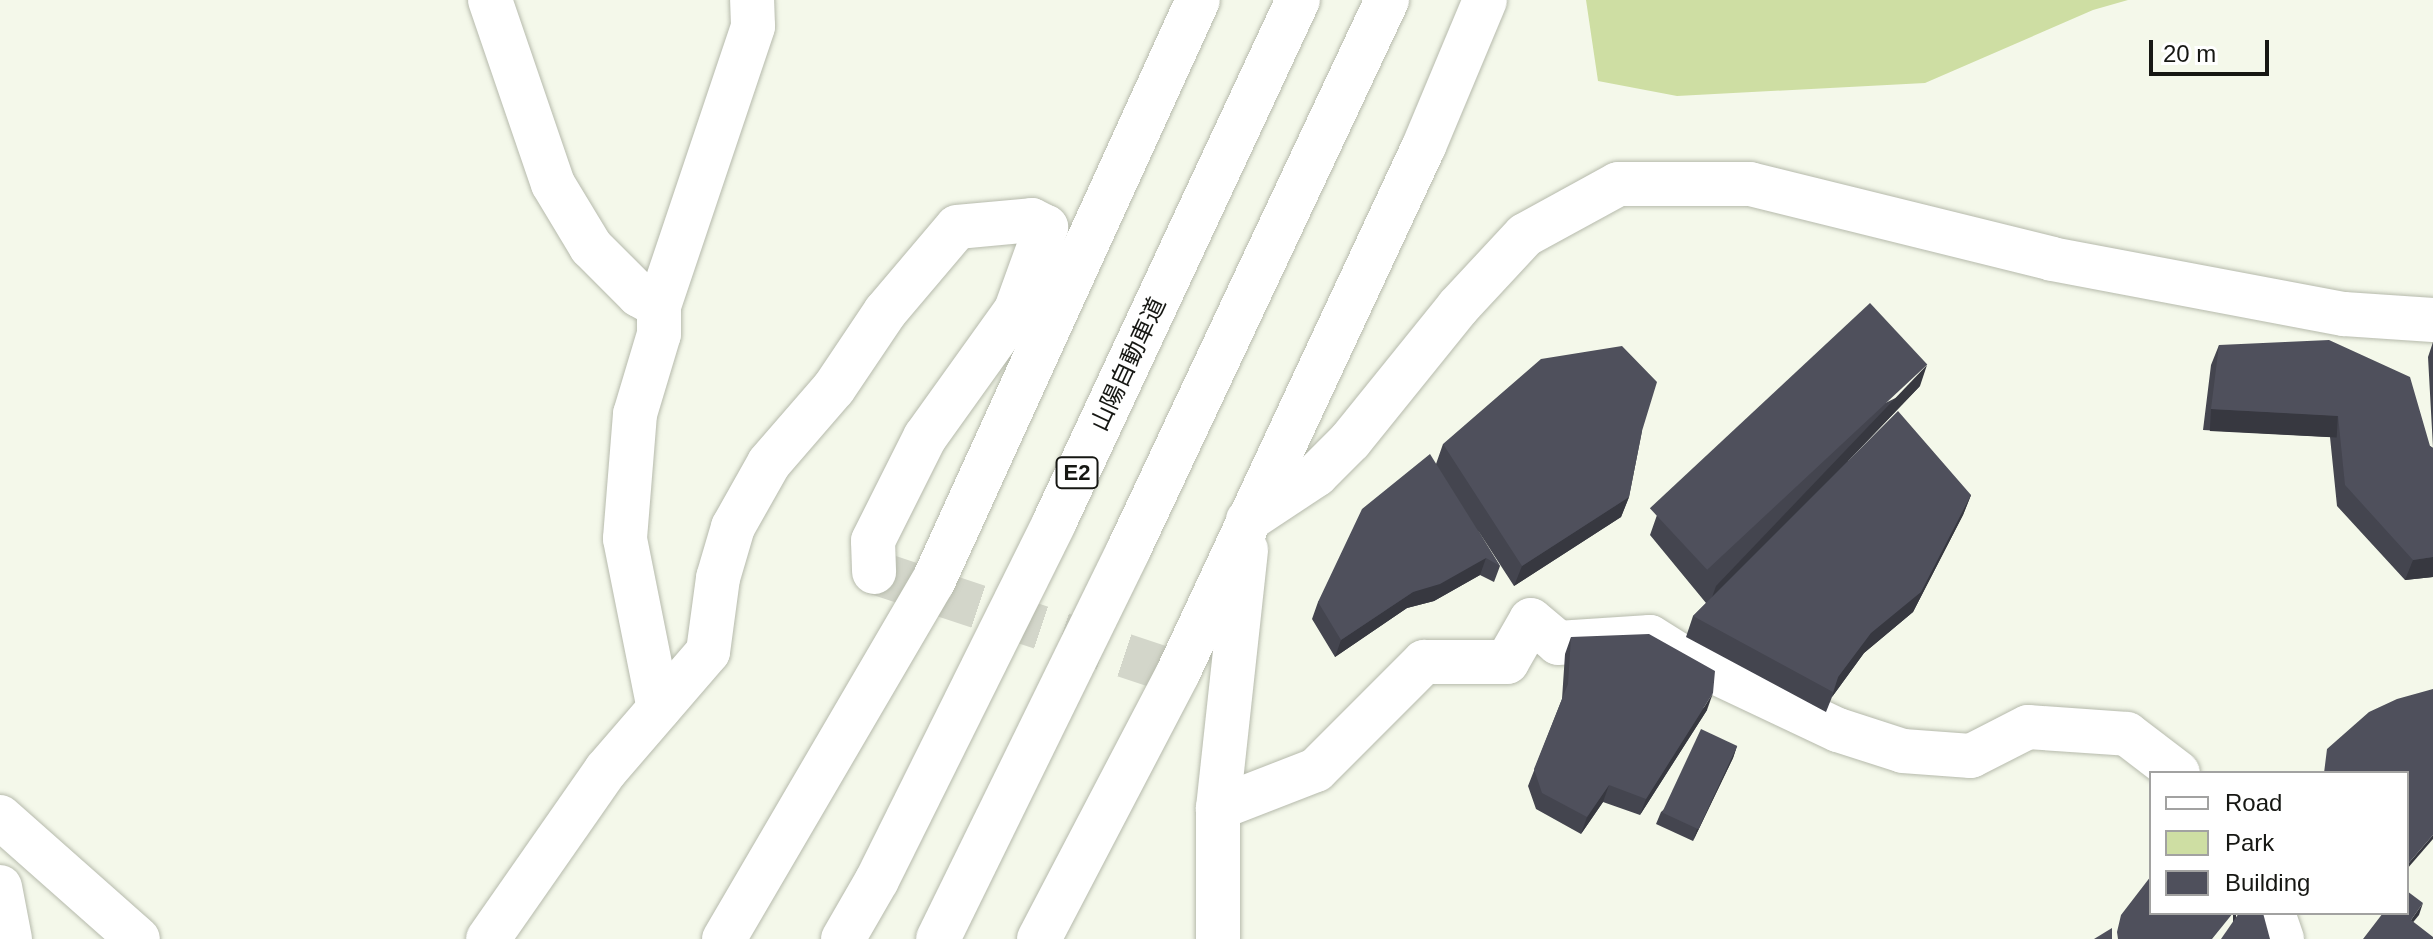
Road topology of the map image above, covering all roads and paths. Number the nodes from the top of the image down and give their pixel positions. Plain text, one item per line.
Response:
1 (490, 0) edge
2 (752, 0) edge
3 (1198, 0) edge
4 (1298, 0) edge
5 (1387, 0) edge
6 (1485, 0) edge
7 (659, 306) junction
8 (2433, 320) edge
9 (1248, 520) junction
10 (874, 572) dead end
11 (659, 709) junction
12 (2175, 771) edge
13 (1218, 808) junction
14 (0, 817) edge
15 (0, 887) edge
16 (2274, 915) edge
17 (10, 939) edge
18 (138, 939) edge
19 (488, 939) edge
20 (724, 939) edge
21 (843, 939) edge
22 (938, 939) edge
23 (1039, 939) edge
24 (1218, 939) edge
25 (2282, 939) edge

1 - 7 main road
2 - 7 main road
3 - 20 main road
4 - 21 main road, 山陽自動車道 / E2
5 - 22 main road
6 - 9 main road
7 - 11 main road
8 - 9 main road
9 - 13 main road
9 - 23 main road
10 - 11 main road
11 - 19 main road
12 - 13 main road
13 - 24 main road
14 - 18 main road
15 - 17 main road
16 - 25 main road

